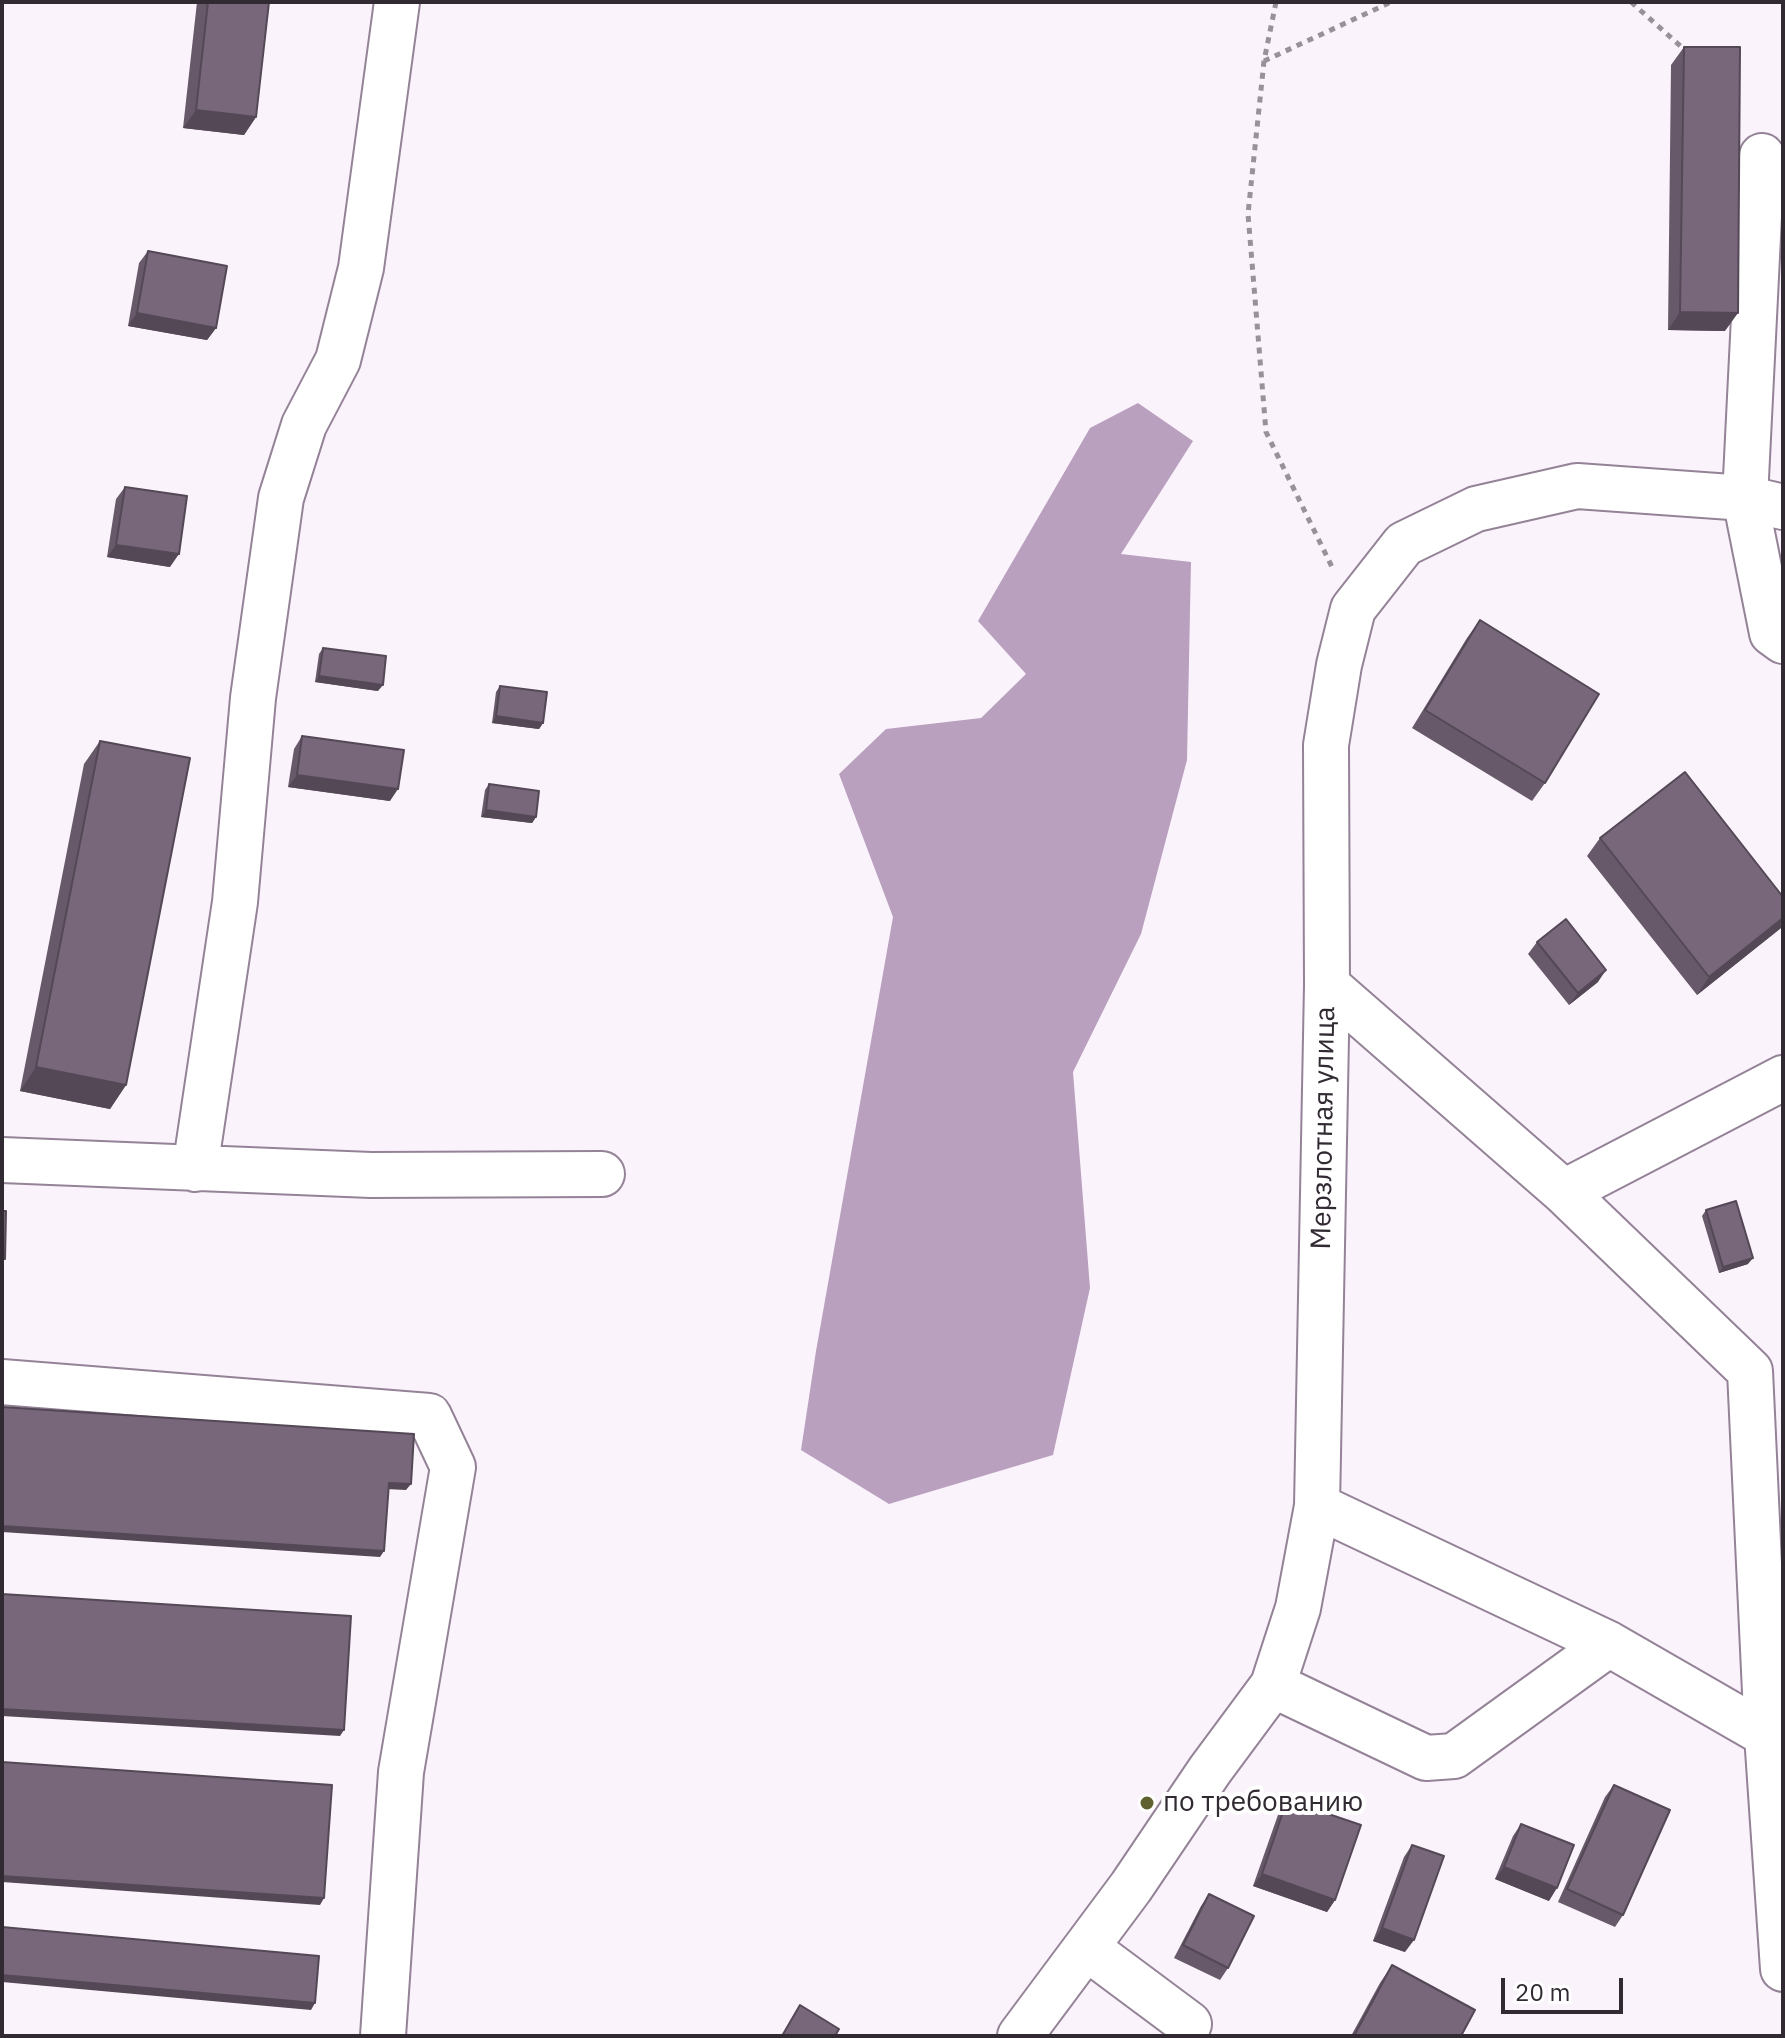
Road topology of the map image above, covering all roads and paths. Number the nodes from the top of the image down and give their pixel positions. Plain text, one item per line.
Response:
1 (397, 2) edge
2 (1276, 2) edge
3 (1391, 2) edge
4 (1631, 2) edge
5 (1688, 53) edge
6 (1264, 61) junction
7 (1762, 156) dead end
8 (1764, 502) edge
9 (1353, 609) junction
10 (1783, 641) edge
11 (1327, 985) junction
12 (1783, 1078) edge
13 (2, 1160) edge
14 (195, 1169) junction
15 (602, 1174) dead end
16 (1564, 1192) junction
17 (1766, 1368) edge
18 (2, 1382) edge
19 (1317, 1506) junction
20 (1609, 1644) junction
21 (1273, 1685) junction
22 (1767, 1735) junction
23 (1087, 1948) junction
24 (1783, 1969) edge
25 (1189, 2024) dead end
26 (383, 2036) edge
27 (1020, 2036) edge

1 - 14 street
2 - 6 path
3 - 6 path
4 - 5 path
6 - 9 path
7 - 8 street
8 - 9 street, Мерзлотная улица
8 - 10 street
9 - 11 street, Мерзлотная улица
11 - 16 street
11 - 19 street, Мерзлотная улица
12 - 16 street
13 - 14 street
14 - 15 street
16 - 17 street
17 - 22 street
18 - 26 street
19 - 20 street
19 - 21 street, Мерзлотная улица
20 - 21 street
20 - 22 street
21 - 23 street, Мерзлотная улица
22 - 24 street
23 - 25 street
23 - 27 street, Мерзлотная улица

